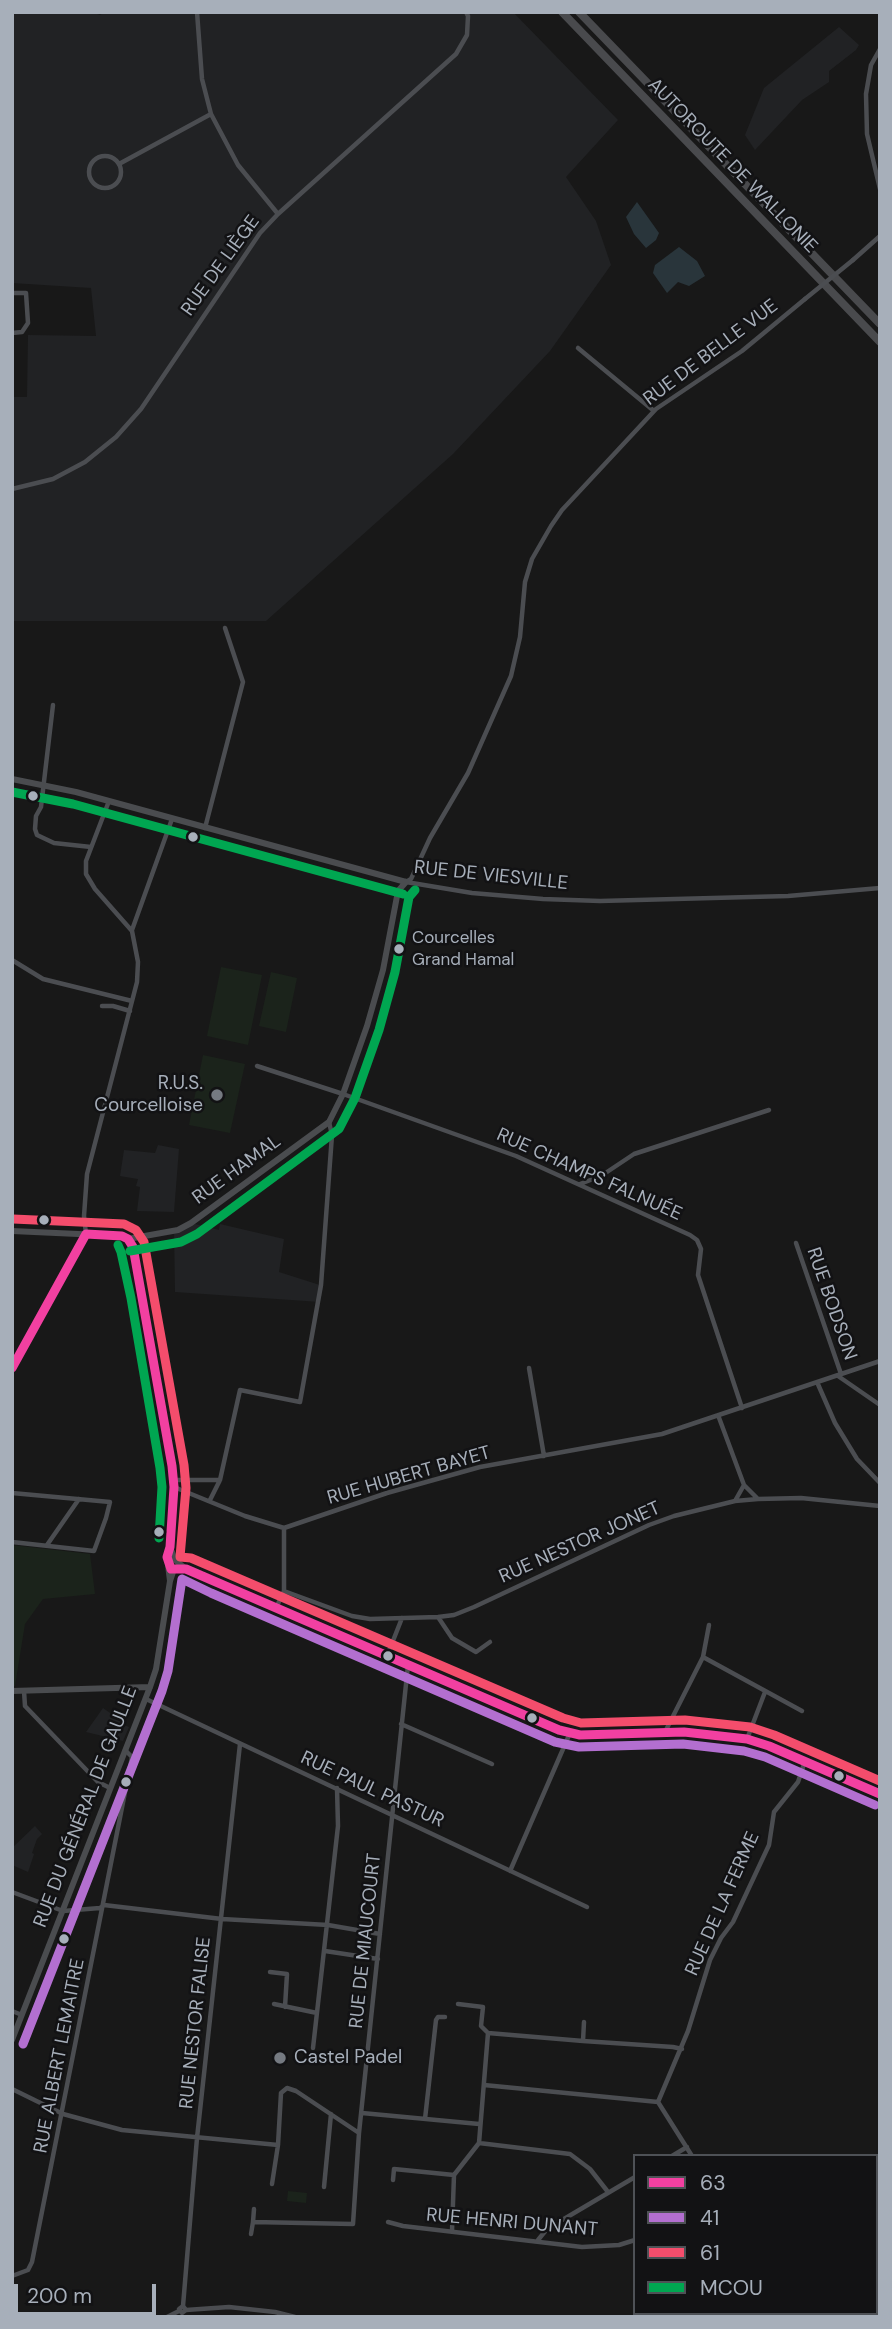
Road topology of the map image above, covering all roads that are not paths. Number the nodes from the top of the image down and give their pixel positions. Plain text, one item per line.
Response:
1 (197, 12) edge
2 (466, 12) edge
3 (562, 12) edge
4 (579, 12) edge
5 (880, 49) edge
6 (211, 114) junction
7 (119, 164) junction
8 (880, 189) edge
9 (278, 214) junction
10 (880, 236) edge
11 (12, 293) edge
12 (880, 324) edge
13 (12, 333) edge
14 (880, 342) edge
15 (578, 348) dead end
16 (654, 411) junction
17 (12, 489) edge
18 (225, 628) dead end
19 (53, 705) dead end
20 (12, 779) edge
21 (43, 785) junction
22 (109, 801) junction
23 (172, 819) junction
24 (205, 829) junction
25 (91, 847) junction
26 (406, 883) junction
27 (880, 888) edge
28 (132, 931) junction
29 (12, 960) edge
30 (132, 1001) junction
31 (102, 1006) dead end
32 (130, 1011) junction
33 (257, 1066) dead end
34 (343, 1094) junction
35 (769, 1110) dead end
36 (329, 1122) junction
37 (580, 1184) junction
38 (12, 1231) edge
39 (86, 1234) junction
40 (128, 1239) junction
41 (796, 1243) dead end
42 (880, 1361) edge
43 (12, 1367) edge
44 (529, 1368) dead end
45 (839, 1375) junction
46 (817, 1382) junction
47 (880, 1405) edge
48 (742, 1408) junction
49 (718, 1415) junction
50 (544, 1455) junction
51 (220, 1480) junction
52 (174, 1483) junction
53 (880, 1483) edge
54 (744, 1485) junction
55 (12, 1493) edge
56 (79, 1499) junction
57 (758, 1499) junction
58 (210, 1500) junction
59 (735, 1501) junction
60 (880, 1506) edge
61 (284, 1528) junction
62 (12, 1542) edge
63 (46, 1546) junction
64 (174, 1565) junction
65 (284, 1591) junction
66 (276, 1608) junction
67 (438, 1617) junction
68 (402, 1618) junction
69 (709, 1625) dead end
70 (490, 1642) dead end
71 (387, 1656) junction
72 (703, 1657) junction
73 (408, 1665) junction
74 (150, 1688) junction
75 (12, 1690) edge
76 (24, 1691) junction
77 (765, 1692) junction
78 (145, 1699) junction
79 (802, 1711) dead end
80 (401, 1724) junction
81 (665, 1732) junction
82 (570, 1733) junction
83 (747, 1739) junction
84 (240, 1744) junction
85 (125, 1750) junction
86 (805, 1762) junction
87 (492, 1764) dead end
88 (110, 1788) junction
89 (337, 1788) junction
90 (879, 1792) edge
91 (392, 1815) junction
92 (510, 1871) junction
93 (12, 1892) edge
94 (104, 1905) junction
95 (587, 1907) dead end
96 (63, 1911) junction
97 (222, 1919) junction
98 (328, 1925) junction
99 (380, 1934) junction
100 (325, 1951) junction
101 (378, 1959) junction
102 (270, 1972) dead end
103 (274, 2004) dead end
104 (458, 2004) dead end
105 (285, 2007) junction
106 (12, 2011) edge
107 (317, 2013) junction
108 (22, 2015) junction
109 (445, 2017) dead end
110 (584, 2022) dead end
111 (488, 2033) junction
112 (12, 2040) edge
113 (583, 2041) junction
114 (313, 2048) dead end
115 (682, 2049) junction
116 (484, 2085) junction
117 (12, 2089) edge
118 (658, 2102) junction
119 (362, 2113) junction
120 (63, 2114) junction
121 (331, 2114) junction
122 (425, 2119) junction
123 (479, 2124) junction
124 (359, 2133) junction
125 (197, 2138) junction
126 (479, 2143) junction
127 (278, 2145) junction
128 (687, 2147) junction
129 (675, 2154) edge
130 (691, 2154) edge
131 (454, 2175) junction
132 (633, 2178) edge
133 (393, 2180) dead end
134 (272, 2184) dead end
135 (324, 2187) dead end
136 (608, 2192) junction
137 (254, 2209) dead end
138 (253, 2222) junction
139 (387, 2222) dead end
140 (452, 2231) junction
141 (251, 2234) dead end
142 (537, 2241) junction
143 (633, 2241) edge
144 (12, 2276) edge
145 (183, 2309) junction
146 (167, 2317) edge
147 (295, 2317) edge

1 - 6 street
2 - 9 street, RUE DE LIÈGE
3 - 14 highway, AUTOROUTE DE WALLONIE
4 - 12 highway, AUTOROUTE DE WALLONIE
5 - 8 street
6 - 7 street
6 - 9 street
7 - 7 street
9 - 17 street, RUE DE LIÈGE
10 - 16 street, RUE DE BELLE VUE, bridge
11 - 13 street
15 - 16 street
16 - 26 street, RUE DE BELLE VUE
18 - 24 street
19 - 21 street
20 - 21 main road, RUE DE VIESVILLE
21 - 22 main road, RUE DE VIESVILLE
21 - 25 street
22 - 23 main road, RUE DE VIESVILLE
22 - 25 street
23 - 24 main road, RUE DE VIESVILLE
23 - 28 street
24 - 26 main road, RUE DE VIESVILLE
25 - 28 street
26 - 27 street, RUE DE VIESVILLE
26 - 34 main road, RUE HAMAL
28 - 30 street
29 - 30 street
30 - 32 street
31 - 32 street
32 - 39 street
33 - 34 street
34 - 36 main road, RUE HAMAL
34 - 37 street, RUE CHAMPS FALNUÉE
35 - 37 street
36 - 40 main road, RUE HAMAL
36 - 51 street
37 - 48 street, RUE CHAMPS FALNUÉE
38 - 39 main road, RUE HAMAL
39 - 40 main road, RUE HAMAL
39 - 43 street
40 - 52 main road
41 - 45 street, RUE BODSON
42 - 45 street, RUE HUBERT BAYET
44 - 50 street
45 - 46 street, RUE HUBERT BAYET
45 - 47 street
46 - 48 street, RUE HUBERT BAYET
46 - 53 street
48 - 49 street, RUE HUBERT BAYET
49 - 50 street, RUE HUBERT BAYET
49 - 54 street
50 - 61 street, RUE HUBERT BAYET
51 - 52 street
51 - 58 street
52 - 58 street
52 - 64 main road, RUE DU GÉNÉRAL DE GAULLE
54 - 57 street
54 - 59 street
55 - 56 street
56 - 63 street
56 - 63 street
57 - 59 street, RUE NESTOR JONET
57 - 60 street, RUE NESTOR JONET
58 - 61 street
59 - 67 street, RUE NESTOR JONET
61 - 65 street
62 - 63 street
64 - 66 main road
64 - 74 main road, RUE DU GÉNÉRAL DE GAULLE
65 - 66 street
65 - 68 street, RUE NESTOR JONET
66 - 71 main road
67 - 68 street, RUE NESTOR JONET
67 - 70 street
68 - 71 street
69 - 72 street
71 - 73 main road
72 - 77 street
72 - 81 street
73 - 80 street, RUE DE MIAUCOURT
73 - 82 main road
74 - 76 main road
74 - 78 main road, RUE DU GÉNÉRAL DE GAULLE
75 - 76 main road
76 - 88 street
77 - 79 street
77 - 83 street
78 - 84 street, RUE PAUL PASTUR
78 - 85 main road, RUE DU GÉNÉRAL DE GAULLE
80 - 87 street
80 - 91 street, RUE DE MIAUCOURT
81 - 82 main road
81 - 83 main road
82 - 92 street
83 - 86 main road
84 - 89 street, RUE PAUL PASTUR
84 - 97 street, RUE NESTOR FALISE
85 - 88 main road, RUE DU GÉNÉRAL DE GAULLE
85 - 94 street, RUE ALBERT LEMAITRE
86 - 90 main road
86 - 115 street, RUE DE LA FERME
88 - 96 main road, RUE DU GÉNÉRAL DE GAULLE
89 - 91 street, RUE PAUL PASTUR
89 - 98 street
91 - 92 street, RUE PAUL PASTUR
91 - 99 street, RUE DE MIAUCOURT
92 - 95 street, RUE PAUL PASTUR
93 - 96 street
94 - 96 street
94 - 97 street
94 - 120 street, RUE ALBERT LEMAITRE
96 - 108 main road, RUE DU GÉNÉRAL DE GAULLE
97 - 98 street
97 - 125 street, RUE NESTOR FALISE
98 - 99 street
98 - 100 street
99 - 101 street, RUE DE MIAUCOURT
100 - 101 street
100 - 107 street
101 - 119 street, RUE DE MIAUCOURT
102 - 105 street
103 - 105 street
104 - 111 street
105 - 107 street
106 - 108 street
107 - 114 street
108 - 112 main road, RUE DU GÉNÉRAL DE GAULLE
109 - 122 street
110 - 113 street
111 - 113 street
111 - 116 street
113 - 115 street
115 - 118 street, RUE DE LA FERME
116 - 118 street
116 - 123 street
117 - 120 street
118 - 128 street
119 - 122 street
119 - 124 street, RUE DE MIAUCOURT
120 - 125 street
120 - 144 street, RUE ALBERT LEMAITRE
121 - 124 street
121 - 127 street
121 - 135 street
122 - 123 street
123 - 126 street
124 - 138 street, RUE DE MIAUCOURT
125 - 127 street
125 - 145 street, RUE NESTOR FALISE
126 - 131 street
126 - 136 street
127 - 134 street
128 - 129 street
128 - 130 street
131 - 133 street
131 - 140 street
132 - 136 street
136 - 142 street
137 - 138 street
138 - 141 street
139 - 140 street, RUE HENRI DUNANT
140 - 142 street, RUE HENRI DUNANT
142 - 143 street, RUE HENRI DUNANT
145 - 146 street
145 - 147 street

